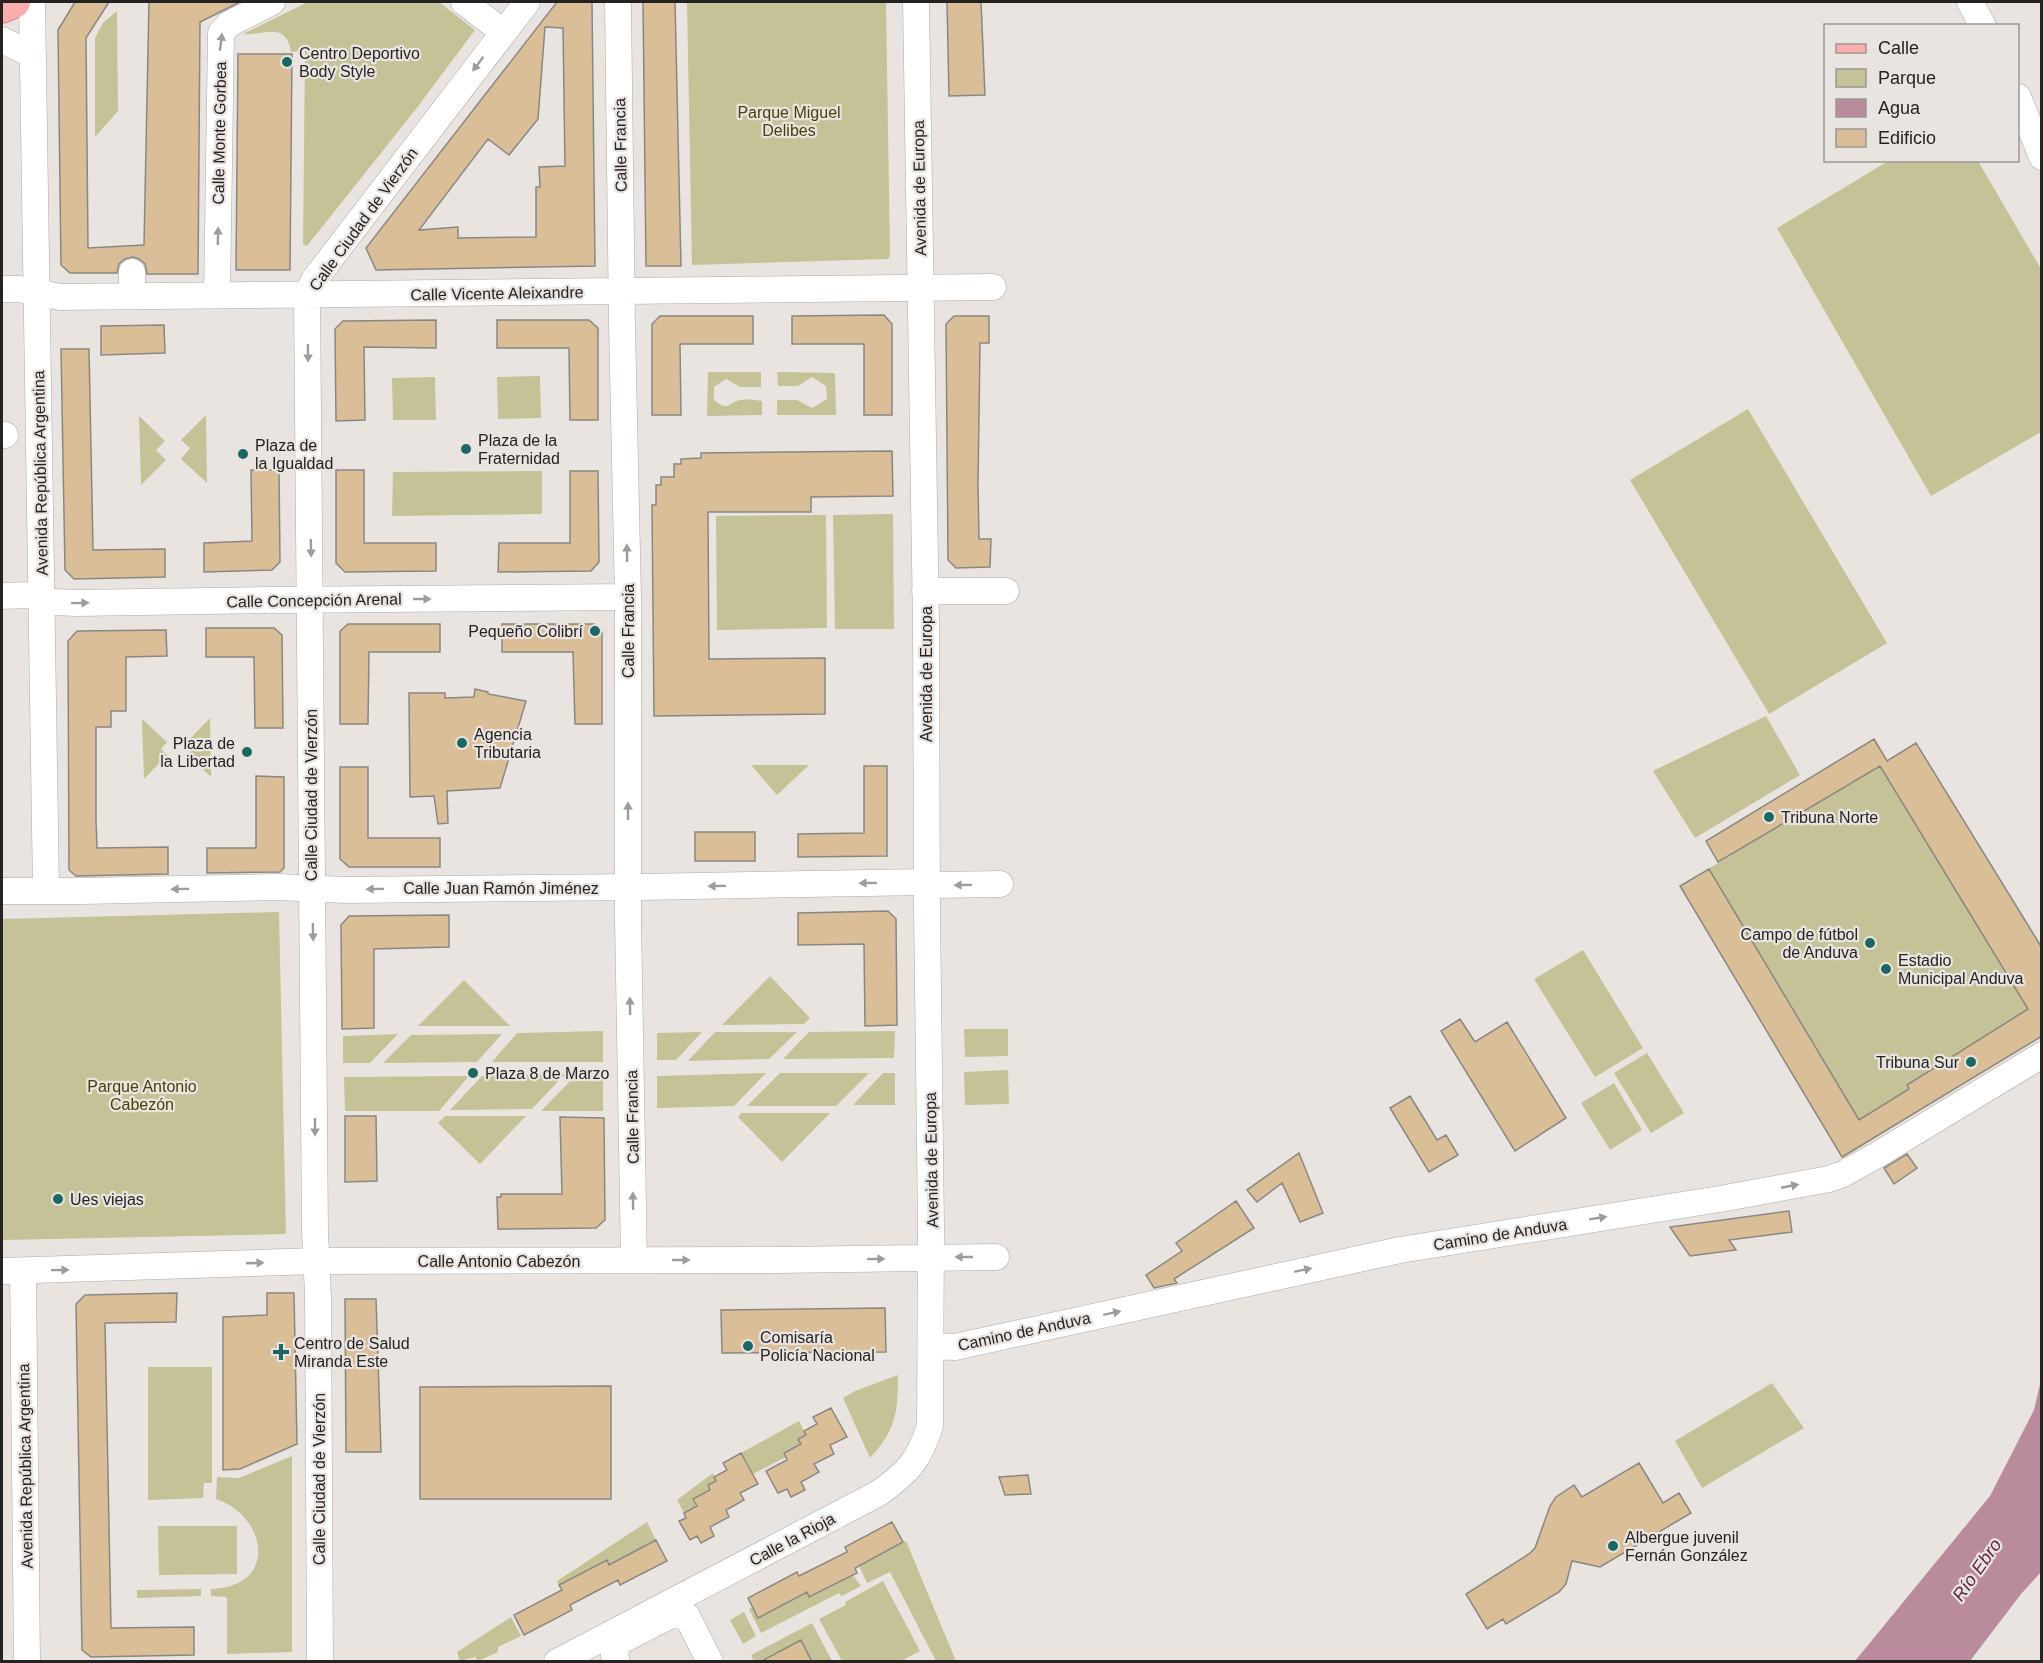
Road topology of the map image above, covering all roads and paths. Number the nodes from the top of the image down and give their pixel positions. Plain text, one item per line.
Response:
1 (14, 2) edge
2 (32, 2) edge
3 (272, 2) edge
4 (464, 2) edge
5 (527, 2) edge
6 (618, 2) edge
7 (916, 2) edge
8 (1970, 2) edge
9 (2, 7) edge
10 (1982, 24) edge
11 (503, 32) junction
12 (2, 40) edge
13 (33, 55) junction
14 (2019, 100) edge
15 (2042, 158) edge
16 (922, 287) junction
17 (993, 287) dead end
18 (2, 289) edge
19 (37, 292) junction
20 (621, 292) junction
21 (217, 295) junction
22 (307, 295) junction
23 (925, 591) junction
24 (1006, 591) dead end
25 (2, 596) edge
26 (628, 597) junction
27 (41, 598) junction
28 (311, 600) junction
29 (927, 882) junction
30 (1000, 884) dead end
31 (628, 887) junction
32 (312, 889) junction
33 (46, 890) junction
34 (2, 891) edge
35 (2042, 1054) edge
36 (931, 1257) junction
37 (996, 1257) dead end
38 (634, 1260) junction
39 (316, 1261) junction
40 (12, 1271) edge
41 (932, 1346) junction
42 (13, 1447) edge
43 (683, 1597) junction
44 (604, 1651) edge
45 (27, 1662) edge
46 (320, 1662) edge
47 (557, 1662) edge
48 (617, 1662) edge
49 (710, 1662) edge
50 (717, 1662) edge

1 - 9 main road
2 - 13 street, Avenida República Argentina
21 -> 3 street, Calle Monte Gorbea
4 - 11 street
5 - 11 street, Calle Ciudad de Vierzón
6 - 20 street, Calle Francia
7 - 16 street, Avenida de Europa
8 - 10 street
11 -> 22 street, Calle Ciudad de Vierzón
12 - 13 street
13 - 19 street, Avenida República Argentina
14 - 15 street
16 - 17 street, Calle Vicente Aleixandre
16 - 20 street, Calle Vicente Aleixandre
16 - 23 street, Avenida de Europa
18 - 19 street, Calle Vicente Aleixandre
19 - 21 street, Calle Vicente Aleixandre
19 - 27 street, Avenida República Argentina
20 - 22 street, Calle Vicente Aleixandre
26 -> 20 street, Calle Francia
21 - 22 street, Calle Vicente Aleixandre
22 -> 28 street, Calle Ciudad de Vierzón
23 - 24 street
23 - 29 street, Avenida de Europa
25 - 27 street, Calle Concepción Arenal
28 -> 26 street, Calle Concepción Arenal
31 -> 26 street, Calle Francia
27 -> 28 street, Calle Concepción Arenal
27 - 33 street, Avenida República Argentina
28 - 32 street, Calle Ciudad de Vierzón
30 -> 29 street, Calle Juan Ramón Jiménez
29 -> 31 street, Calle Juan Ramón Jiménez
29 - 36 street, Avenida de Europa
31 -> 32 street, Calle Juan Ramón Jiménez
38 -> 31 street, Calle Francia
32 -> 33 street, Calle Juan Ramón Jiménez
32 -> 39 street, Calle Ciudad de Vierzón
33 - 34 street, Calle Juan Ramón Jiménez
41 -> 35 street, Camino de Anduva
37 -> 36 street, Calle Antonio Cabezón
38 -> 36 street, Calle Antonio Cabezón
36 - 41 street, Avenida de Europa
38 - 39 street, Calle Antonio Cabezón
40 -> 39 street, Calle Antonio Cabezón
39 - 46 street, Calle Ciudad de Vierzón
40 - 42 street, Avenida República Argentina
41 - 43 street, Calle la Rioja
42 - 45 street, Avenida República Argentina
43 - 44 street, Calle la Rioja
43 - 50 street
44 - 47 street, Calle la Rioja
48 - 49 street

